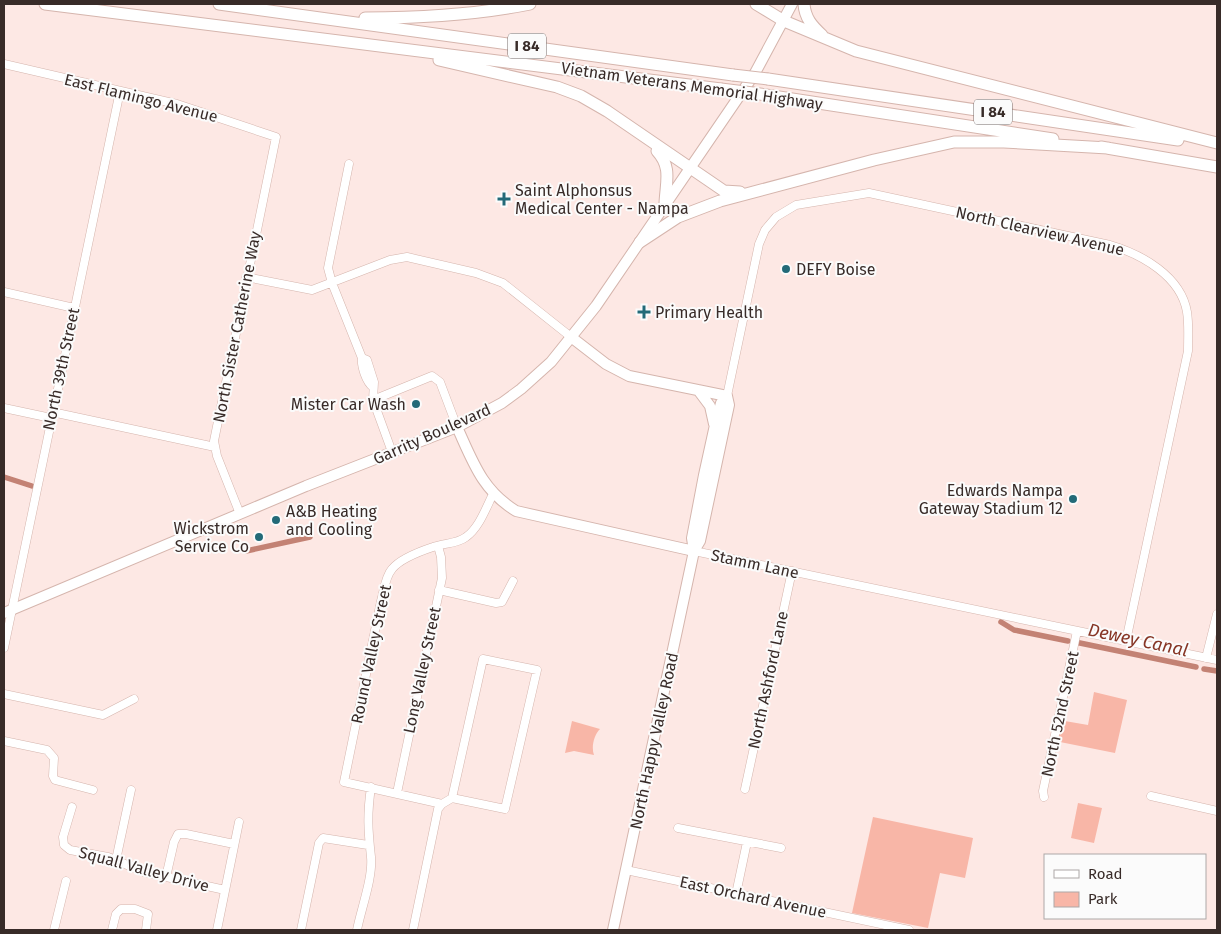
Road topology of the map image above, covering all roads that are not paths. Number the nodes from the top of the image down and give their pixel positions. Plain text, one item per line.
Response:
1 (45, 4) edge
2 (219, 4) edge
3 (530, 4) edge
4 (756, 4) edge
5 (792, 4) edge
6 (804, 4) edge
7 (320, 18) junction
8 (784, 22) junction
9 (831, 42) junction
10 (371, 45) junction
11 (4, 64) edge
12 (120, 91) junction
13 (276, 137) joint
14 (648, 140) junction
15 (1217, 144) edge
16 (1108, 148) junction
17 (349, 164) dead end
18 (1217, 167) edge
19 (690, 168) junction
20 (746, 192) junction
21 (665, 203) junction
22 (640, 242) junction
23 (759, 244) joint
24 (246, 277) junction
25 (332, 283) junction
26 (4, 292) edge
27 (74, 308) junction
28 (571, 337) junction
29 (698, 390) junction
30 (727, 396) junction
31 (373, 400) junction
32 (4, 408) edge
33 (52, 415) junction
34 (715, 425) junction
35 (457, 427) junction
36 (215, 447) junction
37 (392, 452) junction
38 (493, 494) junction
39 (240, 514) junction
40 (438, 546) junction
41 (694, 551) junction
42 (792, 571) junction
43 (513, 581) dead end
44 (439, 590) junction
45 (8, 612) edge
46 (1217, 614) edge
47 (1077, 631) junction
48 (1126, 641) junction
49 (4, 648) edge
50 (1206, 658) junction
51 (1217, 660) edge
52 (4, 694) edge
53 (134, 699) dead end
54 (4, 741) edge
55 (371, 787) junction
56 (745, 789) dead end
57 (93, 790) dead end
58 (131, 790) dead end
59 (397, 793) junction
60 (1151, 796) dead end
61 (1044, 797) dead end
62 (452, 798) junction
63 (442, 804) junction
64 (72, 807) dead end
65 (1217, 812) edge
66 (239, 822) dead end
67 (678, 828) dead end
68 (748, 842) junction
69 (234, 844) junction
70 (368, 845) junction
71 (781, 848) dead end
72 (116, 860) junction
73 (626, 870) junction
74 (166, 877) junction
75 (66, 881) dead end
76 (225, 890) junction
77 (736, 894) junction
78 (54, 930) edge
79 (112, 930) edge
80 (146, 930) edge
81 (217, 930) edge
82 (301, 930) edge
83 (357, 930) edge
84 (413, 930) edge
85 (614, 930) edge
86 (909, 930) edge

1 - 10 highway, Vietnam Veterans Memorial Highway / I 84
2 - 7 highway, Vietnam Veterans Memorial Highway / I 84
3 - 7 highway
4 - 8 highway
5 - 8 main road, Garrity Boulevard
6 - 9 highway
7 - 15 highway, Vietnam Veterans Memorial Highway / I 84, bridge
8 - 9 highway
8 - 19 main road, Garrity Boulevard
9 - 15 highway
10 - 14 highway
10 - 16 highway, Vietnam Veterans Memorial Highway / I 84, bridge
11 - 12 street, East Flamingo Avenue
12 - 13 street, East Flamingo Avenue
12 - 27 street, North 39th Street
13 - 24 street, North Sister Catherine Way
14 - 19 highway
14 - 21 highway
16 - 18 highway, Vietnam Veterans Memorial Highway / I 84
16 - 20 highway
17 - 25 street
19 - 20 highway
19 - 21 main road, Garrity Boulevard
20 - 22 highway
21 - 22 main road, Garrity Boulevard
22 - 28 main road, Garrity Boulevard
23 - 30 street, North Happy Valley Road
23 - 48 street, North Clearview Avenue
24 - 25 street
24 - 36 street, North Sister Catherine Way
25 - 28 street
25 - 31 street
26 - 27 street
27 - 33 street, North 39th Street
28 - 29 main road
28 - 35 main road, Garrity Boulevard
29 - 30 main road
29 - 34 main road
30 - 34 main road, North Happy Valley Road
30 - 41 main road, North Happy Valley Road
31 - 35 street, Stamm Lane
31 - 37 street
32 - 33 street
33 - 36 street
33 - 45 street, North 39th Street
34 - 41 main road, North Happy Valley Road
35 - 37 main road, Garrity Boulevard
35 - 38 main road, Stamm Lane
36 - 39 street, North Sister Catherine Way
37 - 39 main road, Garrity Boulevard
38 - 40 street, Round Valley Street
38 - 41 main road, Stamm Lane
39 - 45 main road, Garrity Boulevard
40 - 44 street, Long Valley Street
40 - 55 street, Round Valley Street
41 - 42 street, Stamm Lane
41 - 73 main road, North Happy Valley Road
42 - 47 street, Stamm Lane
42 - 56 street, North Ashford Lane
43 - 44 street
44 - 59 street, Long Valley Street
45 - 49 street, North 39th Street
46 - 50 street
47 - 48 street, Stamm Lane
47 - 61 street, North 52nd Street
48 - 50 street, Stamm Lane
50 - 51 street, Stamm Lane
52 - 53 street
54 - 57 street
55 - 59 street
55 - 70 street
58 - 72 street
59 - 63 street
60 - 65 street
62 - 62 street
62 - 63 street
63 - 84 street
64 - 72 street, Squall Valley Drive
66 - 69 street
67 - 68 street
68 - 71 street
68 - 77 street
69 - 74 street
69 - 76 street
70 - 82 street
70 - 83 street
72 - 74 street, Squall Valley Drive
73 - 77 street, East Orchard Avenue
73 - 85 main road, North Happy Valley Road
74 - 76 street, Squall Valley Drive
75 - 78 street
76 - 81 street
77 - 86 street, East Orchard Avenue
79 - 80 street

